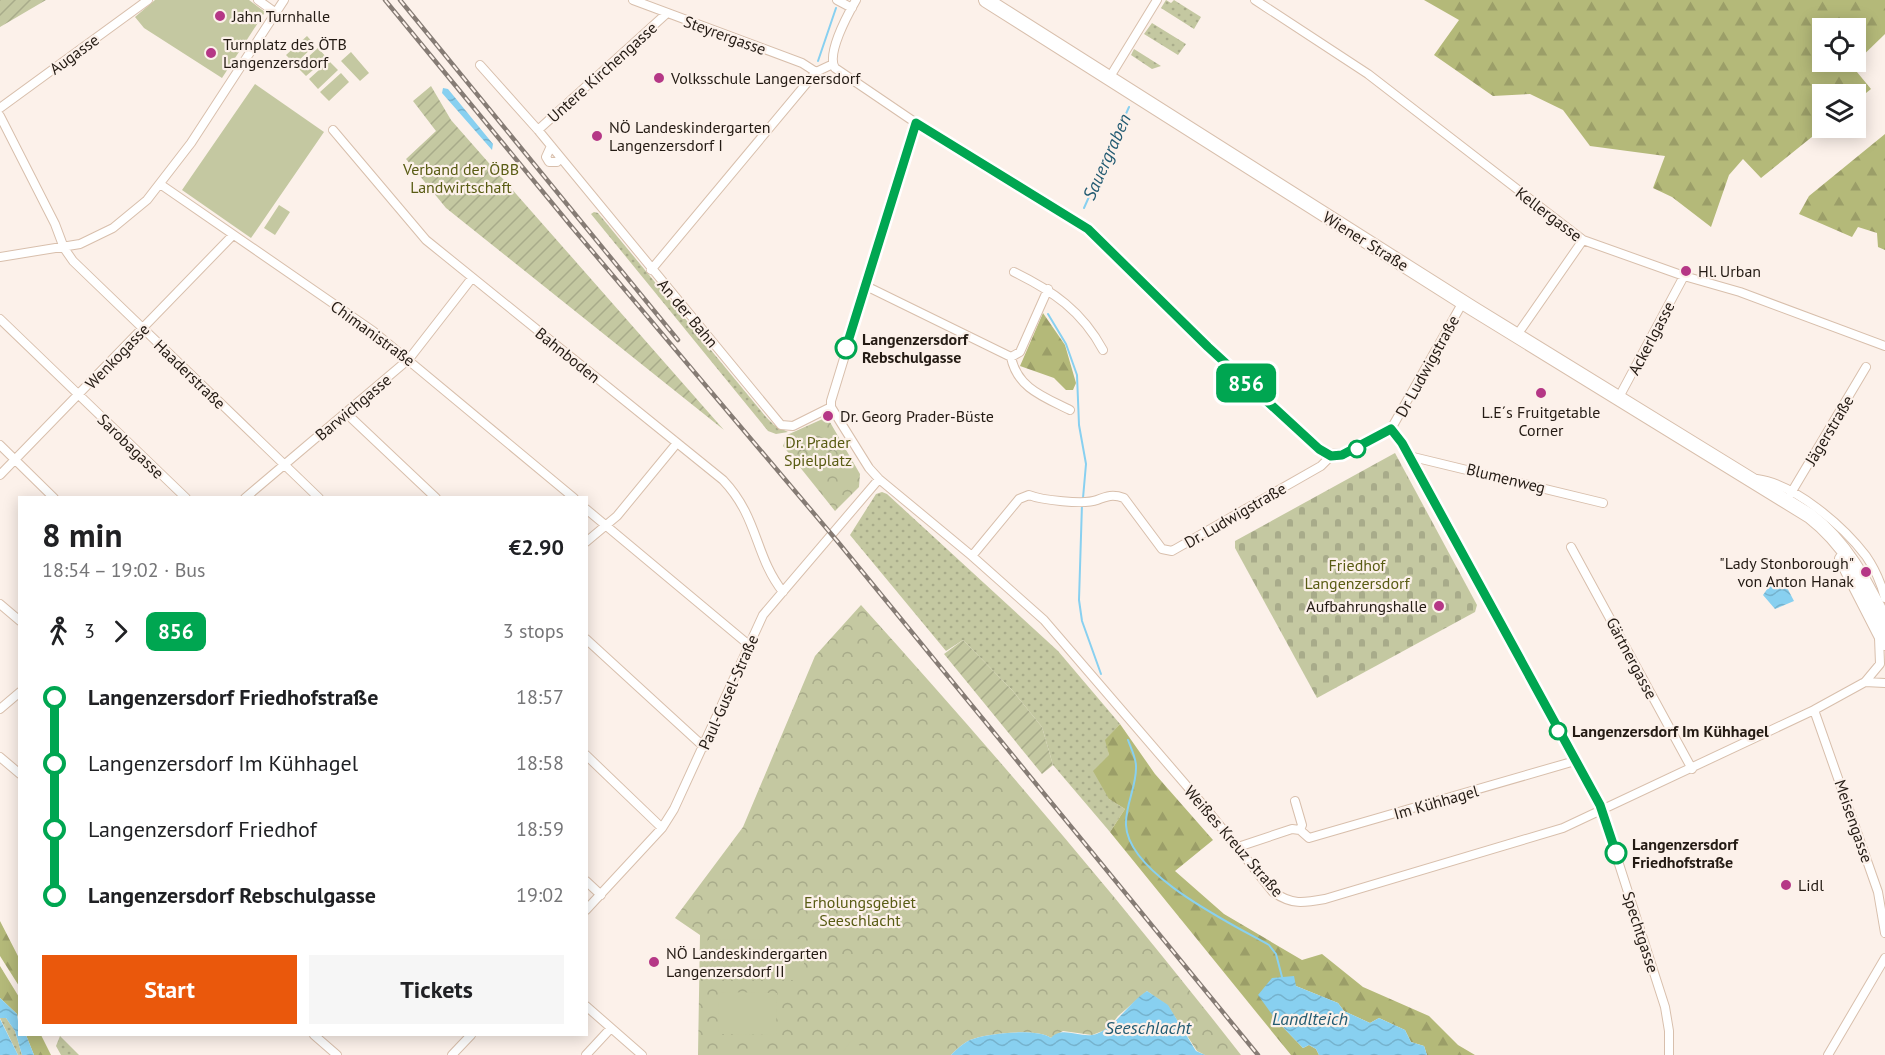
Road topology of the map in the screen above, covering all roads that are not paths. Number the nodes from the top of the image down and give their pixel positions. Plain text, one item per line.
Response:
1 (148, 0) edge
2 (258, 0) edge
3 (284, 0) edge
4 (633, 0) edge
5 (837, 0) edge
6 (986, 0) edge
7 (1157, 0) edge
8 (1256, 0) edge
9 (650, 3) edge
10 (854, 4) edge
11 (276, 13) junction
12 (666, 14) junction
13 (832, 64) junction
14 (480, 65) dead end
15 (816, 72) junction
16 (1108, 80) junction
17 (0, 108) edge
18 (0, 116) edge
19 (916, 123) junction
20 (333, 130) dead end
21 (538, 130) junction
22 (160, 184) junction
23 (233, 235) junction
24 (1582, 240) junction
25 (64, 248) junction
26 (0, 257) edge
27 (651, 270) junction
28 (1014, 272) dead end
29 (1684, 276) junction
30 (472, 278) junction
31 (866, 285) junction
32 (1048, 289) junction
33 (1463, 302) junction
34 (0, 319) edge
35 (143, 329) junction
36 (1516, 335) junction
37 (1885, 346) edge
38 (1103, 350) dead end
39 (1011, 357) junction
40 (410, 359) junction
41 (1866, 367) dead end
42 (79, 395) junction
43 (1618, 399) junction
44 (831, 407) junction
45 (1070, 410) dead end
46 (346, 413) junction
47 (1391, 429) junction
48 (678, 443) junction
49 (0, 445) edge
50 (1331, 456) junction
51 (1409, 456) junction
52 (15, 459) junction
53 (284, 465) junction
54 (0, 474) edge
55 (1748, 478) junction
56 (879, 479) junction
57 (1127, 488) dead end
58 (1791, 493) junction
59 (52, 496) edge
60 (184, 496) edge
61 (247, 496) edge
62 (317, 496) edge
63 (434, 496) edge
64 (572, 496) edge
65 (1124, 498) junction
66 (1603, 503) dead end
67 (588, 511) edge
68 (606, 526) junction
69 (588, 540) edge
70 (1571, 546) dead end
71 (972, 556) junction
72 (783, 592) junction
73 (1885, 598) edge
74 (0, 604) edge
75 (18, 619) edge
76 (1883, 620) edge
77 (588, 641) edge
78 (1885, 644) edge
79 (749, 645) junction
80 (1885, 675) edge
81 (1868, 680) junction
82 (1885, 683) edge
83 (18, 694) edge
84 (0, 709) edge
85 (1814, 710) junction
86 (704, 747) junction
87 (0, 757) edge
88 (588, 757) edge
89 (1575, 762) junction
90 (1692, 769) junction
91 (18, 772) edge
92 (1295, 801) dead end
93 (1602, 811) junction
94 (662, 828) junction
95 (1300, 830) junction
96 (1238, 847) junction
97 (588, 883) edge
98 (601, 895) junction
99 (588, 908) edge
100 (1885, 933) edge
101 (1885, 958) edge
102 (588, 1008) edge
103 (611, 1028) junction
104 (315, 1036) edge
105 (470, 1036) edge
106 (337, 1055) edge
107 (452, 1055) edge
108 (586, 1055) edge
109 (642, 1055) edge
110 (1669, 1055) edge
111 (1828, 1055) edge

1 - 17 street, Augasse
2 - 11 street
3 - 11 street
4 - 9 street, Steyrergasse
5 - 10 street
6 - 16 main road, Wiener Straße
7 - 16 street
8 - 24 street, Kellergasse
9 - 12 street, Steyrergasse
10 - 13 street
11 - 22 street
12 - 15 street, Steyrergasse
12 - 21 street, Untere Kirchengasse
13 - 15 street
13 - 19 street
14 - 21 street, An der Bahn
15 - 27 street
16 - 33 main road, Wiener Straße
18 - 25 street, Haaderstraße
19 - 31 street
19 - 50 street
20 - 30 street, Bahnboden
21 - 27 street, An der Bahn
22 - 23 street, Chimanistraße
22 - 25 street
23 - 35 street, Wenkogasse
23 - 40 street, Chimanistraße
24 - 29 street, Kellergasse
24 - 36 street
25 - 26 street
25 - 35 street, Haaderstraße
27 - 44 street, An der Bahn
28 - 32 street
29 - 37 street, Kellergasse
29 - 43 street, Ackerlgasse
30 - 40 street, Barwichgasse
30 - 48 street, Bahnboden
31 - 39 street
31 - 44 street
32 - 38 street
32 - 39 street
33 - 36 main road, Wiener Straße
33 - 47 street, Dr Ludwigstraße
34 - 42 street, Sarobagasse
35 - 42 street, Wenkogasse
35 - 53 street, Haaderstraße
36 - 43 main road, Wiener Straße
39 - 45 street
40 - 46 street, Barwichgasse
40 - 64 street, Chimanistraße
41 - 58 street, Jägerstraße
42 - 52 street, Wenkogasse
42 - 60 street, Sarobagasse
43 - 55 main road, Wiener Straße
44 - 56 street, Weißes Kreuz Straße
46 - 53 street, Barwichgasse
46 - 63 street
47 - 50 street, Dr. Ludwigstraße
47 - 51 street, Spechtgasse
48 - 68 street
48 - 72 street, Bahnboden
49 - 52 street
50 - 65 street, Dr. Ludwigstraße
51 - 66 street, Blumenweg
51 - 89 street, Spechtgasse
52 - 54 street, Wenkogasse
52 - 59 street
53 - 61 street, Barwichgasse
53 - 62 street, Haaderstraße
55 - 58 street, Wiener Straße
55 - 76 main road, Wiener Straße
56 - 71 street, Weißes Kreuz Straße
56 - 72 street, Paul-Gusel-Straße
57 - 65 street
58 - 73 street, Wiener Straße
65 - 71 street
67 - 68 street
68 - 69 street
68 - 79 street
70 - 90 street, Gärtnergasse
71 - 96 street, Weißes Kreuz Straße
72 - 79 street, Paul-Gusel-Straße
74 - 75 street
76 - 78 main road, Wiener Straße
76 - 81 street
77 - 86 street
79 - 86 street, Paul-Gusel-Straße
80 - 81 street, Weißes Kreuz Straße
81 - 82 street
81 - 85 street, Weißes Kreuz Straße
83 - 84 street
85 - 90 street, Weißes Kreuz Straße
85 - 100 street, Meisengasse
86 - 94 street, Paul-Gusel-Straße
87 - 91 street
88 - 94 street
89 - 93 street, Spechtgasse
89 - 95 street, Im Kühhagel
90 - 93 street, Weißes Kreuz Straße
92 - 95 street
93 - 96 street, Weißes Kreuz Straße
93 - 110 street, Spechtgasse
94 - 98 street, Paul-Gusel-Straße
95 - 96 street, Im Kühhagel
97 - 98 street
98 - 99 street, Paul-Gusel-Straße
101 - 111 street
102 - 103 street
103 - 108 street
103 - 109 street
104 - 106 street
105 - 107 street

